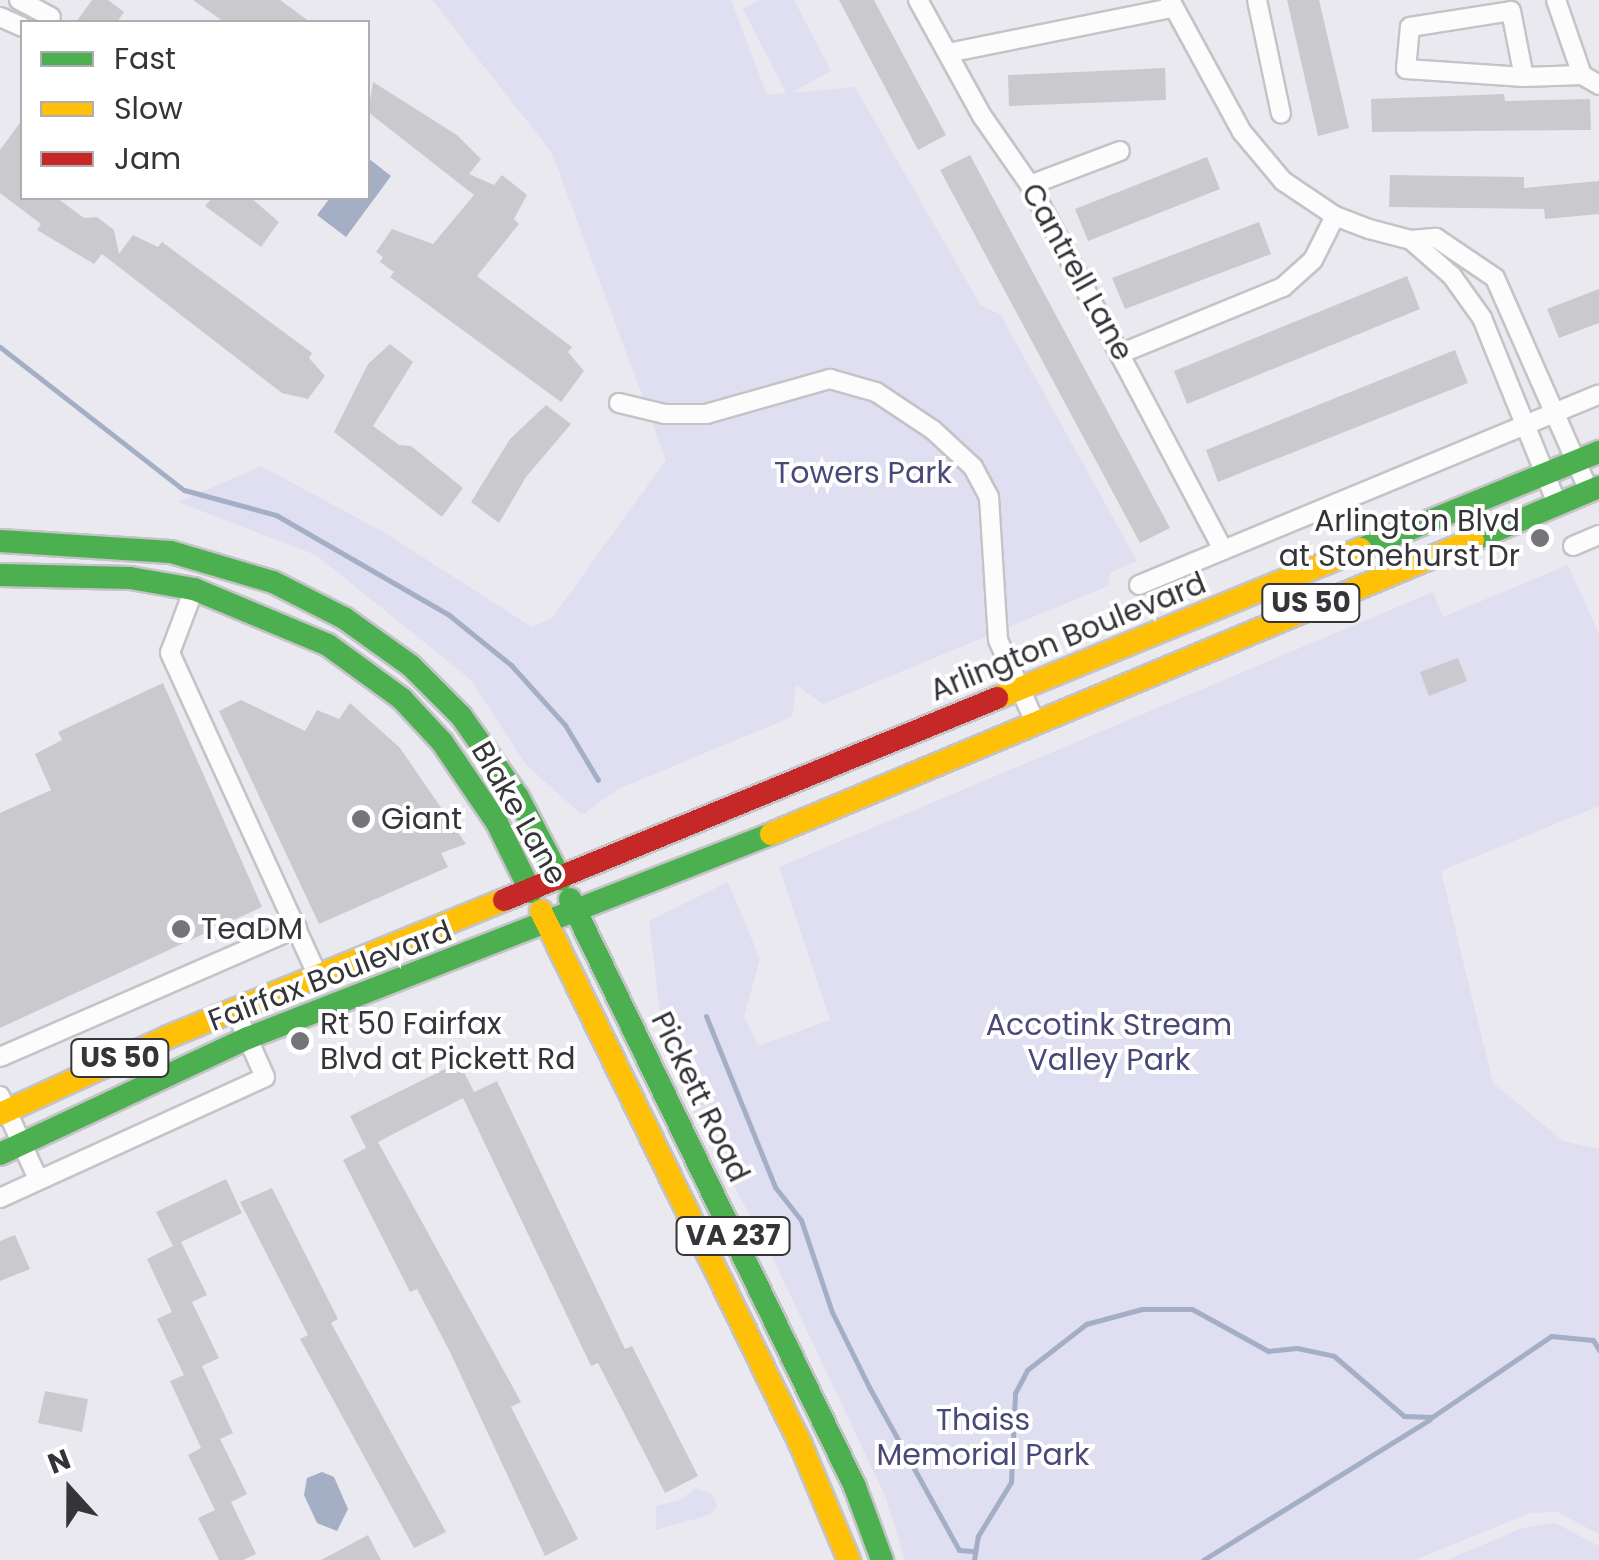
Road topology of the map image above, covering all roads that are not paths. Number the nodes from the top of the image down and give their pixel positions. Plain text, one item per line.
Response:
1 (19, 0) edge
2 (918, 0) edge
3 (1112, 0) edge
4 (1257, 0) edge
5 (1556, 0) edge
6 (1171, 4) edge
7 (51, 17) dead end
8 (1116, 20) junction
9 (948, 53) junction
10 (1524, 76) junction
11 (1591, 80) edge
12 (1281, 114) dead end
13 (1120, 151) dead end
14 (1030, 186) junction
15 (1335, 216) junction
16 (1412, 240) junction
17 (1122, 353) junction
18 (1599, 394) edge
19 (619, 403) dead end
20 (1556, 411) junction
21 (1523, 424) junction
22 (1588, 456) edge
23 (1544, 474) junction
24 (1594, 489) edge
25 (1557, 504) junction
26 (1599, 535) edge
27 (0, 541) edge
28 (1572, 546) dead end
29 (1224, 550) junction
30 (0, 575) edge
31 (1139, 585) dead end
32 (194, 589) junction
33 (1018, 690) junction
34 (1035, 722) junction
35 (561, 880) junction
36 (531, 892) junction
37 (577, 915) junction
38 (548, 926) junction
39 (297, 928) junction
40 (318, 976) junction
41 (236, 1010) junction
42 (248, 1038) junction
43 (0, 1058) edge
44 (2, 1107) edge
45 (22, 1144) junction
46 (0, 1154) edge
47 (38, 1180) junction
48 (0, 1198) edge
49 (849, 1560) edge
50 (882, 1560) edge

1 - 7 street
2 - 9 street, Cantrell Lane
3 - 8 street
4 - 12 street
5 - 11 street
6 - 8 street
6 - 15 street
8 - 9 street
9 - 14 street, Cantrell Lane
10 - 10 street
10 - 11 street
13 - 14 street
14 - 17 street, Cantrell Lane
15 - 16 street
15 - 17 street
16 - 20 street
16 - 21 street
17 - 29 street, Cantrell Lane
18 - 20 street
19 - 33 street
20 - 21 street
20 - 22 street
21 - 23 street
21 - 29 street
22 - 23 main road, Arlington Boulevard / US 50
22 - 24 street
23 - 25 street
23 - 33 main road, Arlington Boulevard / US 50
24 - 25 main road, Arlington Boulevard / US 50
25 - 34 main road, Arlington Boulevard / US 50
26 - 28 street
27 - 35 main road, Blake Lane
29 - 31 street
30 - 32 main road, Blake Lane
32 - 36 main road, Blake Lane
32 - 39 street
33 - 34 street
33 - 35 main road, Arlington Boulevard / US 50
34 - 37 main road, Arlington Boulevard / US 50
35 - 36 main road, Fairfax Boulevard / US 50
35 - 37 main road, Pickett Road / VA 237
36 - 38 main road, Blake Lane
36 - 40 main road, Fairfax Boulevard / US 50
37 - 38 main road, Fairfax Boulevard / US 50
37 - 50 main road, Pickett Road / VA 237
38 - 42 main road, Fairfax Boulevard / US 50
38 - 49 main road, Pickett Road / VA 237
39 - 40 street
39 - 43 street
40 - 41 main road, Fairfax Boulevard / US 50
41 - 42 street
41 - 44 main road, Fairfax Boulevard / US 50
42 - 45 main road, Fairfax Boulevard / US 50
42 - 47 street
44 - 45 street
45 - 46 main road, Fairfax Boulevard / US 50
45 - 47 street
47 - 48 street

